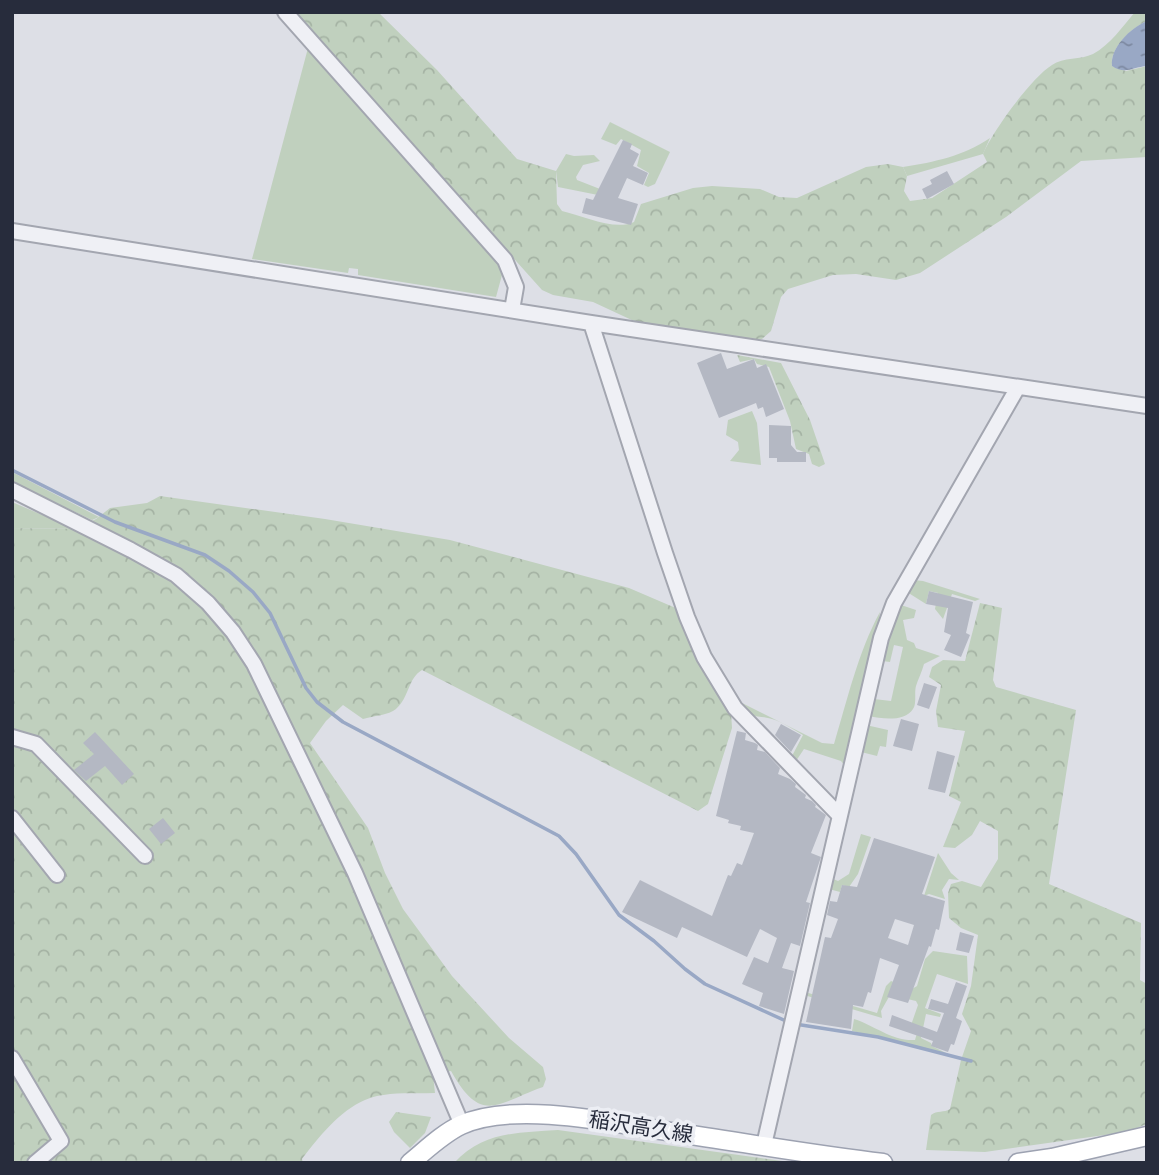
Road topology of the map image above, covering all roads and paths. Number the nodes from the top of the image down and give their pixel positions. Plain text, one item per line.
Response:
1 (285, 12) edge
2 (12, 231) edge
3 (512, 310) junction
4 (591, 323) junction
5 (1018, 387) junction
6 (1147, 406) edge
7 (12, 490) edge
8 (12, 737) edge
9 (839, 815) junction
10 (12, 818) edge
11 (145, 856) dead end
12 (57, 875) dead end
13 (12, 1058) edge
14 (462, 1125) junction
15 (1147, 1136) edge
16 (764, 1146) junction
17 (821, 1158) edge
18 (35, 1163) edge
19 (410, 1163) edge
20 (883, 1163) edge
21 (1018, 1163) edge

1 - 3 street
2 - 3 street
3 - 4 street
4 - 5 street
4 - 9 street
5 - 6 street
5 - 9 street
7 - 14 street
8 - 11 street
9 - 16 street
10 - 12 street
13 - 18 street
14 - 16 main road, 稲沢高久線
14 - 19 main road, 稲沢高久線
15 - 21 main road
16 - 17 main road, 稲沢高久線
17 - 20 main road, 稲沢高久線

